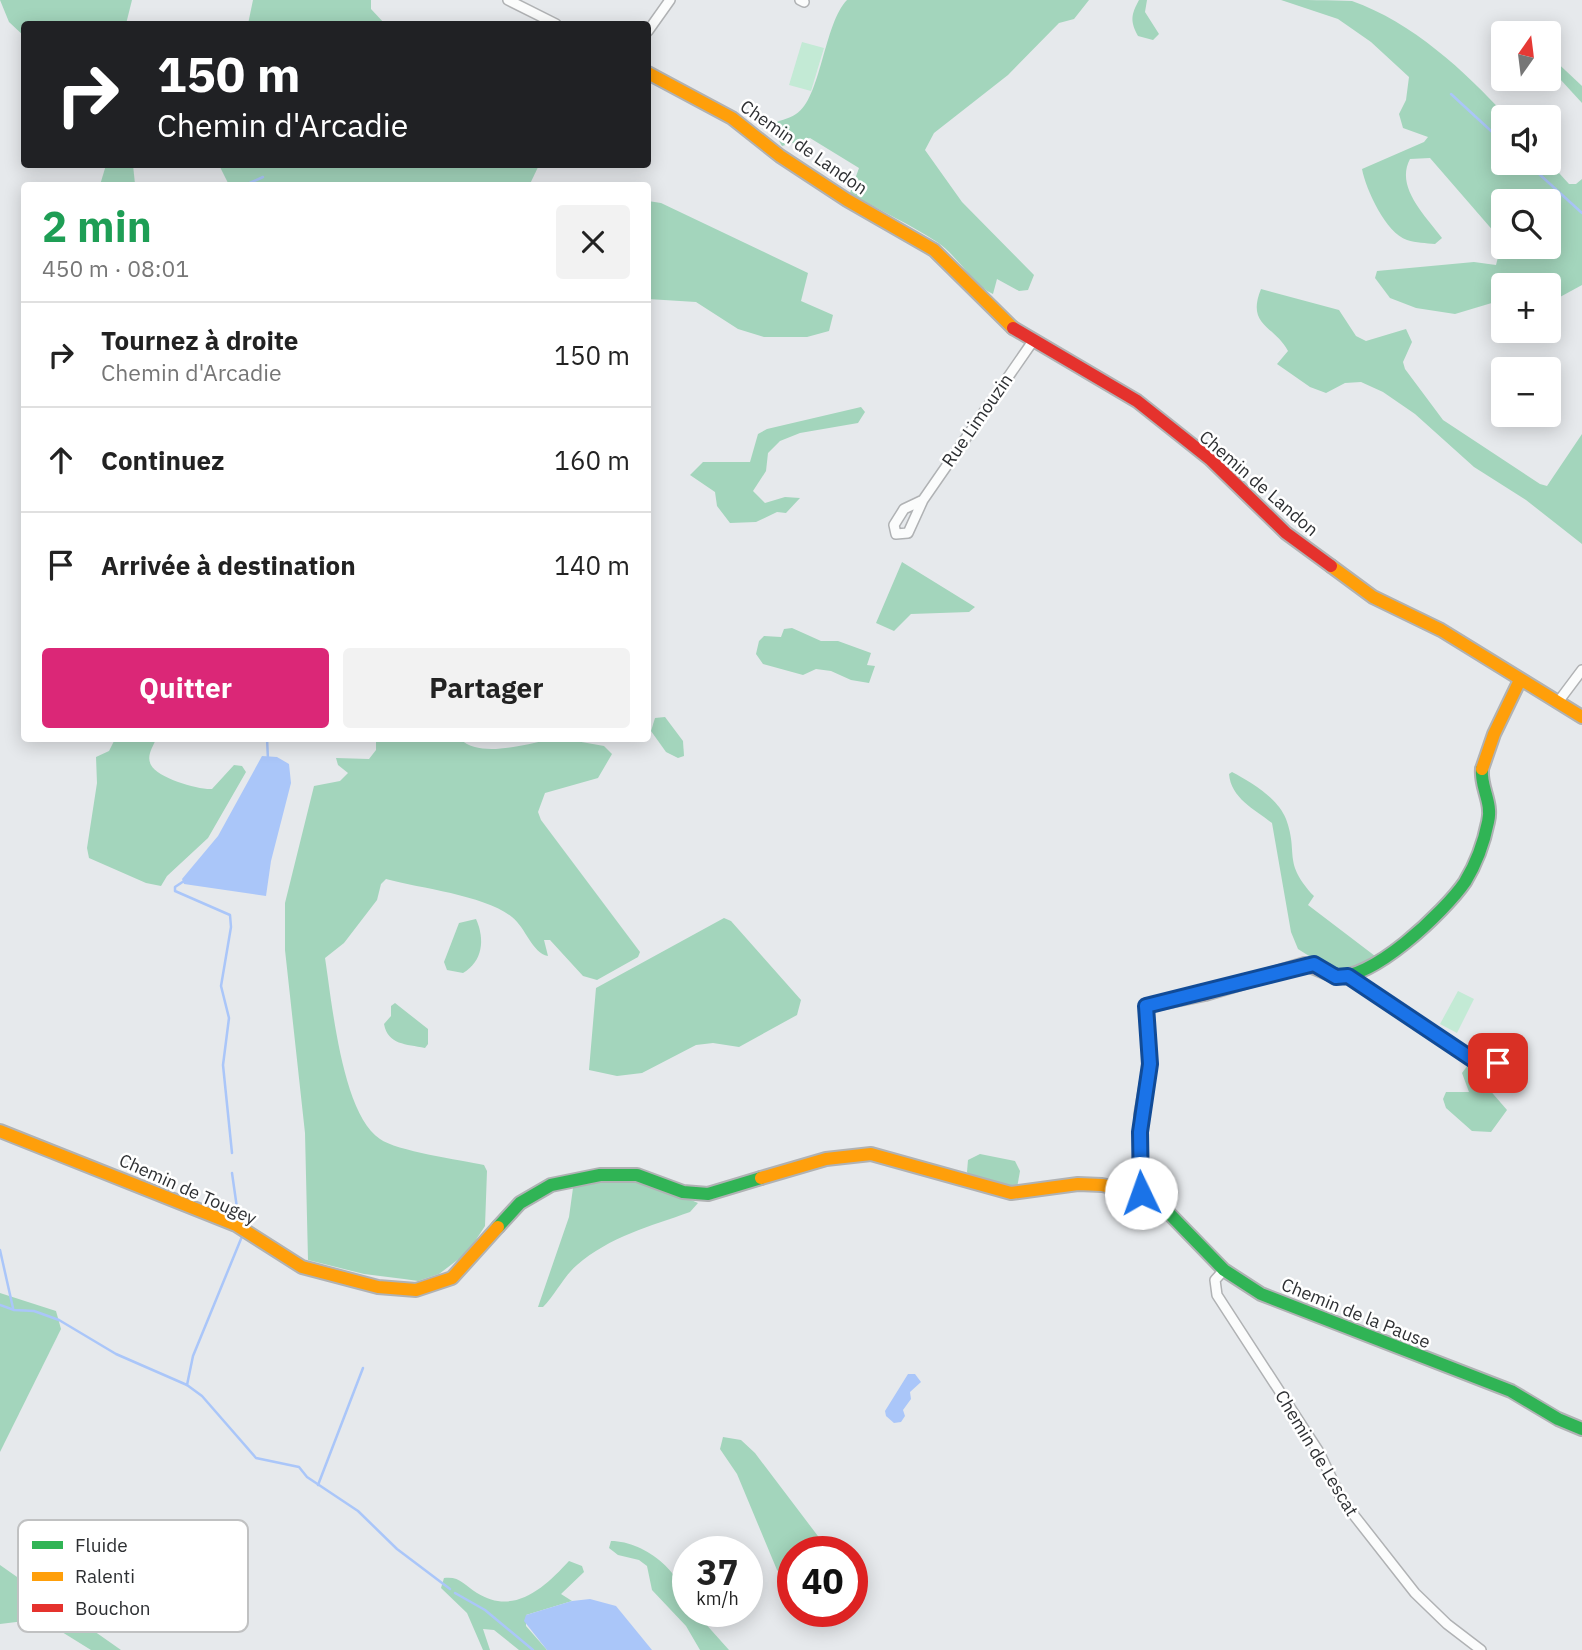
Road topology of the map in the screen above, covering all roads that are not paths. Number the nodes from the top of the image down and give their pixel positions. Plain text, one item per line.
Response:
1 (508, 0) edge
2 (670, 0) edge
3 (550, 21) edge
4 (651, 27) edge
5 (651, 75) edge
6 (1032, 341) junction
7 (923, 500) dead end
8 (1582, 670) edge
9 (1520, 680) junction
10 (1558, 702) junction
11 (1582, 717) edge
12 (1348, 976) junction
13 (1498, 1063) dead end
14 (0, 1131) edge
15 (1141, 1193) junction
16 (1224, 1269) junction
17 (1582, 1429) edge
18 (1481, 1650) edge

1 - 3 street
2 - 4 street
5 - 6 street, Chemin de Landon
6 - 7 street, Rue Limouzin
6 - 9 street, Chemin de Landon
8 - 10 street
9 - 10 street, Chemin de Landon
9 - 12 street
10 - 11 street, Chemin de Landon
12 - 13 street
12 - 15 street
14 - 15 street, Chemin de Tougey
15 - 16 street, Chemin de la Pause
16 - 17 street, Chemin de la Pause
16 - 18 street, Chemin de Lescat

